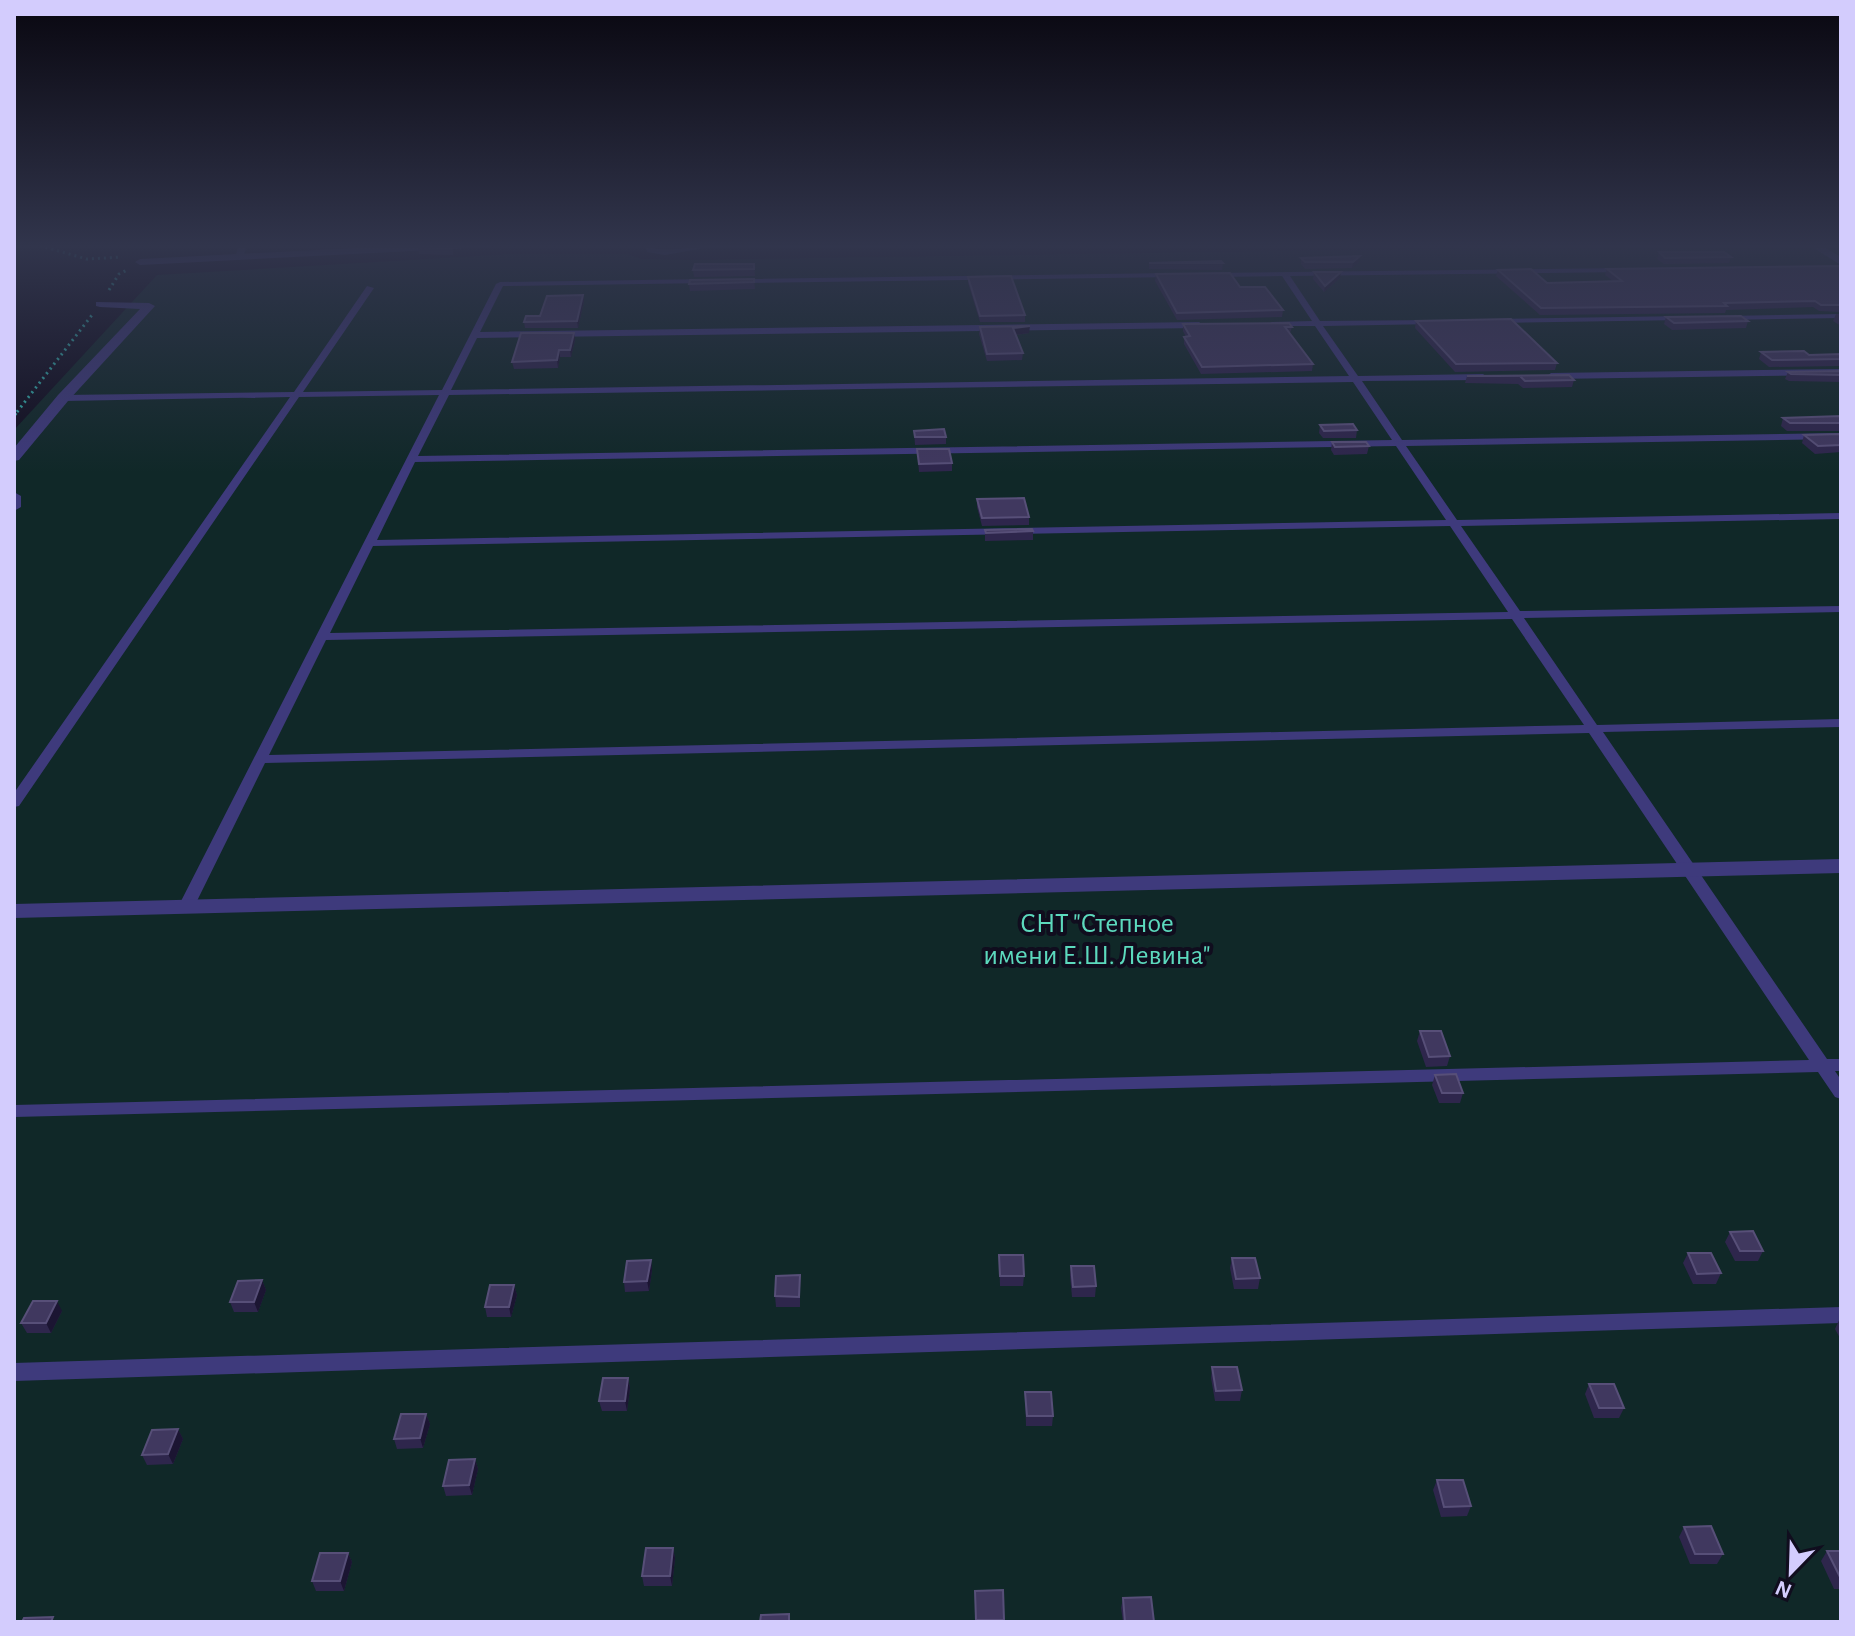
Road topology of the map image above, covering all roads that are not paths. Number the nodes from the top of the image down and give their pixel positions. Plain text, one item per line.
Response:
1 (136, 320) edge
2 (348, 320) edge
3 (483, 320) edge
4 (1316, 320) edge
5 (1537, 320) edge
6 (1492, 321) edge
7 (1445, 322) edge
8 (1255, 324) edge
9 (1318, 324) junction
10 (1207, 325) edge
11 (476, 335) junction
12 (1841, 372) edge
13 (1543, 376) edge
14 (1496, 377) edge
15 (1356, 379) junction
16 (448, 391) junction
17 (297, 394) junction
18 (63, 398) junction
19 (1841, 436) edge
20 (1399, 443) junction
21 (14, 457) edge
22 (413, 459) junction
23 (14, 496) edge
24 (14, 507) edge
25 (1841, 516) edge
26 (1453, 523) junction
27 (371, 543) junction
28 (1841, 609) edge
29 (1516, 615) junction
30 (322, 637) junction
31 (1841, 723) edge
32 (1593, 728) junction
33 (261, 759) junction
34 (14, 803) edge
35 (1841, 866) edge
36 (1689, 870) junction
37 (186, 907) junction
38 (14, 911) edge
39 (1822, 1065) junction
40 (1841, 1065) edge
41 (1841, 1093) edge
42 (14, 1111) edge
43 (1841, 1315) edge
44 (14, 1372) edge

1 - 18 street
2 - 17 lane
3 - 11 lane
4 - 9 lane
5 - 6 lane
7 - 9 lane
8 - 9 lane
9 - 15 lane
10 - 11 lane
11 - 16 lane
12 - 13 lane
14 - 15 lane
15 - 16 lane
15 - 20 lane
16 - 17 lane
16 - 22 lane
17 - 18 lane
17 - 34 lane
18 - 21 street
19 - 20 lane
20 - 22 lane
20 - 26 lane
22 - 27 lane
23 - 24 street
25 - 26 lane
26 - 27 lane
26 - 29 lane
27 - 30 lane
28 - 29 lane
29 - 30 lane
29 - 32 lane
30 - 33 lane
31 - 32 lane
32 - 33 lane
32 - 36 lane
33 - 37 lane
35 - 36 street
36 - 37 street
36 - 39 lane
37 - 38 street
39 - 40 lane
39 - 41 lane
39 - 42 lane
43 - 44 lane

